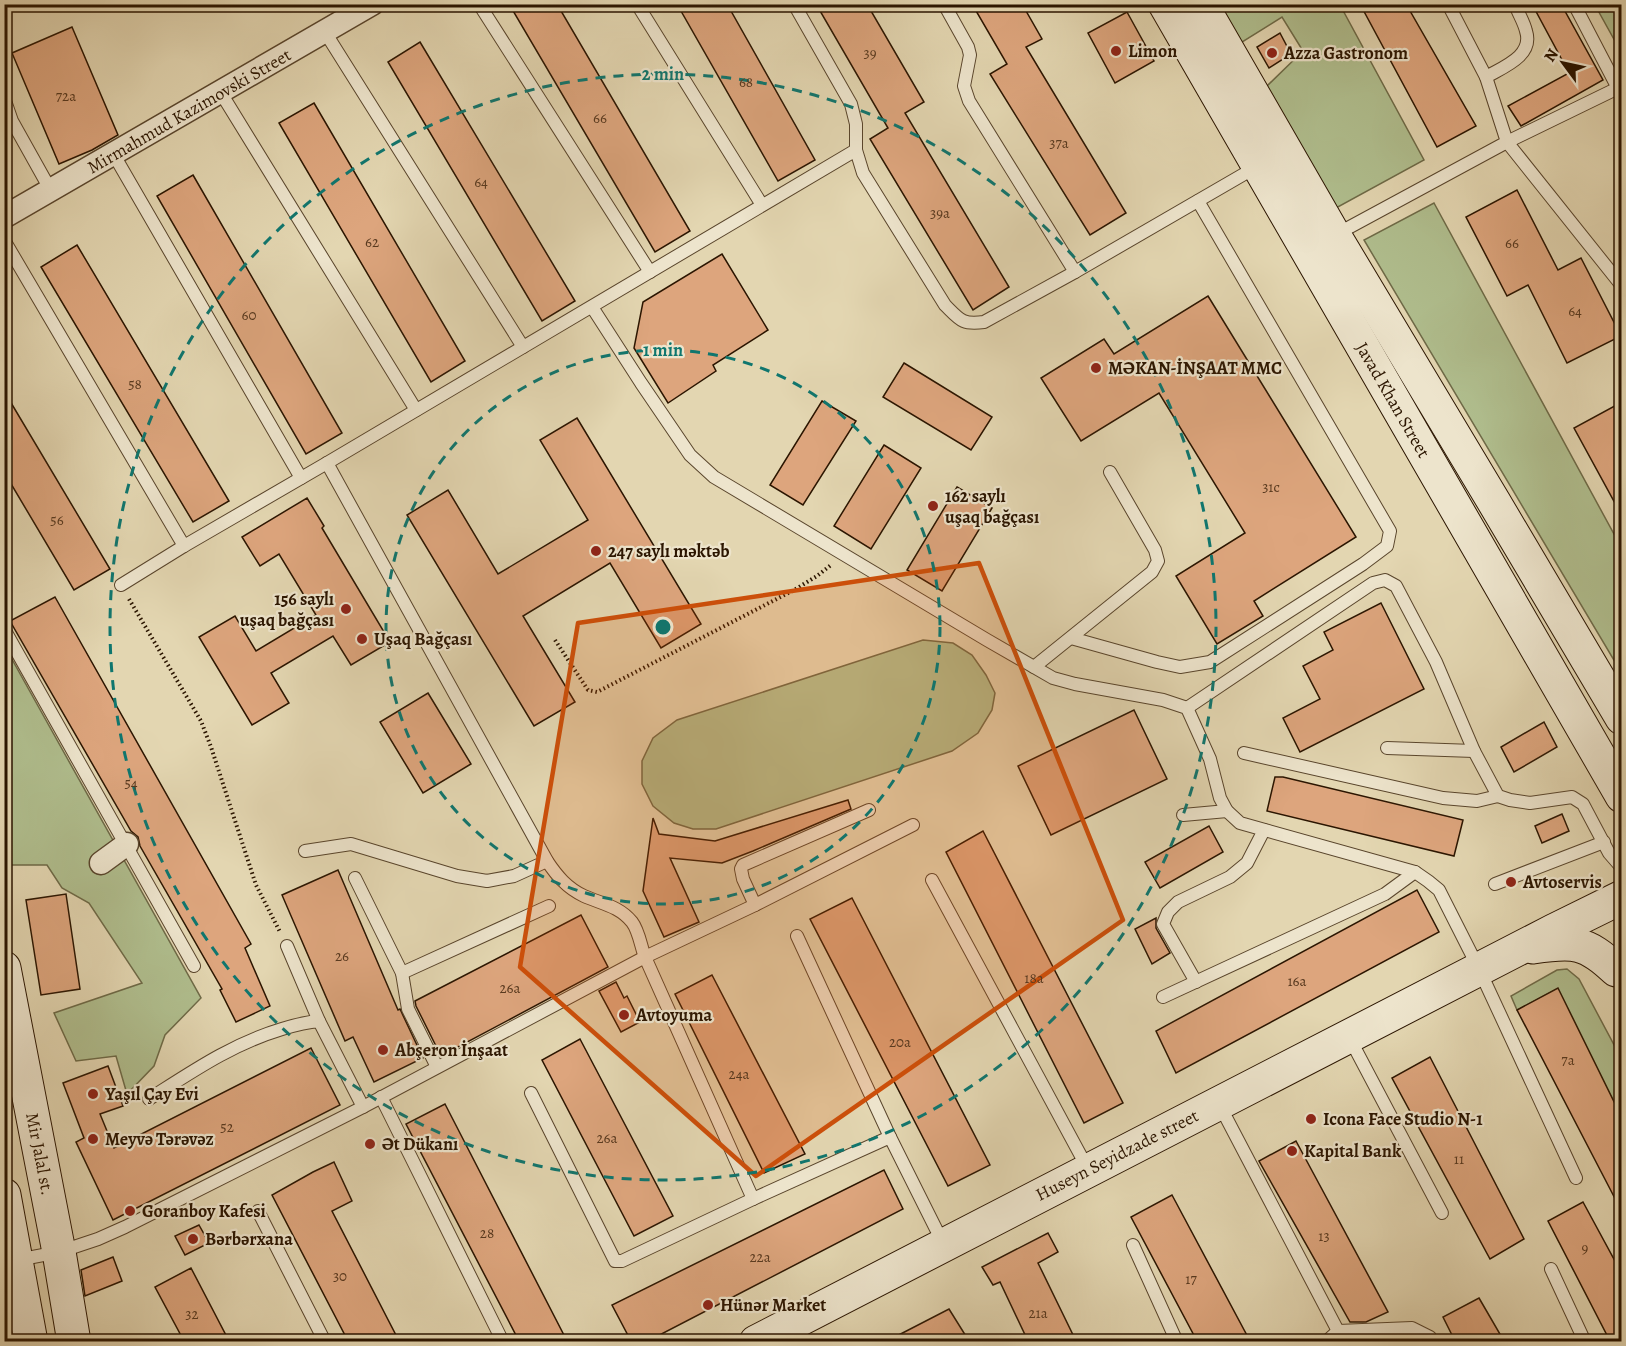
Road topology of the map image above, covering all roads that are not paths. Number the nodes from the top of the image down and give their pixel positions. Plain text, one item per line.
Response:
1 (372, 4) edge
2 (479, 4) edge
3 (637, 4) edge
4 (794, 4) edge
5 (944, 4) edge
6 (1165, 4) edge
7 (1201, 4) edge
8 (1448, 4) edge
9 (1515, 4) edge
10 (1574, 4) edge
11 (325, 32) junction
12 (1486, 77) junction
13 (1620, 92) edge
14 (221, 93) junction
15 (4, 98) edge
16 (1507, 142) junction
17 (856, 150) junction
18 (114, 154) junction
19 (1258, 166) junction
20 (50, 189) junction
21 (1198, 201) junction
22 (762, 205) junction
23 (4, 217) edge
24 (1334, 235) junction
25 (4, 240) edge
26 (650, 272) junction
27 (1075, 272) junction
28 (1622, 286) edge
29 (592, 307) junction
30 (523, 347) junction
31 (417, 410) junction
32 (327, 463) junction
33 (1110, 472) dead end
34 (301, 478) junction
35 (184, 546) junction
36 (121, 585) road end
37 (4, 629) edge
38 (1071, 638) junction
39 (1034, 667) junction
40 (1187, 708) junction
41 (1622, 718) edge
42 (1388, 748) dead end
43 (1474, 751) junction
44 (1245, 753) dead end
45 (1498, 796) junction
46 (1622, 796) edge
47 (869, 810) dead end
48 (1227, 811) junction
49 (1183, 815) dead end
50 (913, 825) dead end
51 (1264, 830) junction
52 (1604, 842) junction
53 (127, 844) junction
54 (304, 851) dead end
55 (547, 861) junction
56 (101, 863) dead end
57 (1622, 868) edge
58 (1414, 872) junction
59 (355, 878) dead end
60 (932, 879) dead end
61 (1495, 884) dead end
62 (1622, 897) edge
63 (755, 905) junction
64 (549, 906) dead end
65 (1622, 907) edge
66 (797, 936) dead end
67 (1610, 937) junction
68 (287, 946) road end
69 (1520, 949) junction
70 (645, 957) junction
71 (194, 966) dead end
72 (4, 968) edge
73 (1479, 969) junction
74 (402, 973) junction
75 (1619, 975) edge
76 (1196, 982) junction
77 (1163, 998) dead end
78 (319, 1021) junction
79 (1348, 1036) junction
80 (437, 1067) junction
81 (531, 1093) dead end
82 (381, 1097) junction
83 (149, 1099) dead end
84 (1218, 1103) junction
85 (363, 1107) junction
86 (890, 1137) junction
87 (1088, 1170) junction
88 (1576, 1178) dead end
89 (4, 1196) edge
90 (753, 1199) junction
91 (258, 1211) dead end
92 (1442, 1213) dead end
93 (943, 1244) junction
94 (1132, 1245) dead end
95 (59, 1252) junction
96 (10, 1261) edge
97 (1551, 1269) dead end
98 (1338, 1331) junction
99 (31, 1341) edge
100 (74, 1341) edge
101 (325, 1341) edge
102 (503, 1341) edge
103 (756, 1341) edge
104 (1178, 1341) edge
105 (1326, 1341) edge
106 (1432, 1341) edge
107 (1585, 1341) edge

1 - 11 street, Mirmahmud Kazimovski Street
2 - 26 lane
3 - 22 lane
4 - 17 lane
5 - 27 lane
6 - 19 street, Javad Khan Street
7 - 24 street, Javad Khan Street
8 - 12 lane
9 - 12 lane
10 - 13 lane
11 - 14 street, Mirmahmud Kazimovski Street
11 - 30 lane
12 - 16 lane
13 - 16 lane
14 - 18 street, Mirmahmud Kazimovski Street
14 - 31 lane
15 - 20 lane
16 - 24 lane
16 - 28 lane
17 - 22 lane
17 - 27 lane
18 - 20 street, Mirmahmud Kazimovski Street
18 - 34 lane
19 - 21 lane
19 - 46 street, Javad Khan Street
20 - 23 street, Mirmahmud Kazimovski Street
21 - 27 lane
21 - 38 lane
22 - 26 lane
24 - 41 street, Javad Khan Street
25 - 35 lane
26 - 29 lane
29 - 30 lane
29 - 39 lane
30 - 31 lane
31 - 32 lane
32 - 34 lane
32 - 55 lane
33 - 38 lane
34 - 35 lane
35 - 36 lane
37 - 53 lane
38 - 39 lane
39 - 40 lane
40 - 43 lane
40 - 48 lane
42 - 43 lane
43 - 45 lane
44 - 45 lane
45 - 52 lane
47 - 63 lane
48 - 49 lane
48 - 51 lane
50 - 63 lane
51 - 58 lane
51 - 76 lane
52 - 57 lane
52 - 61 lane
53 - 56 street
53 - 71 lane
54 - 55 lane
55 - 70 lane
58 - 73 lane
58 - 76 lane
59 - 74 lane
60 - 87 lane
62 - 67 street
62 - 69 street, Huseyn Seyidzade street
63 - 70 lane
64 - 74 lane
65 - 67 street
66 - 86 lane
67 - 75 street
68 - 78 lane
69 - 73 street, Huseyn Seyidzade street
69 - 75 street
70 - 80 lane
70 - 90 lane
72 - 95 street, Mir Jalal st.
73 - 79 street, Huseyn Seyidzade street
73 - 88 lane
74 - 80 lane
76 - 77 lane
78 - 83 lane
78 - 85 lane
79 - 84 street, Huseyn Seyidzade street
79 - 92 lane
80 - 82 lane
81 - 90 lane
82 - 85 lane
82 - 102 lane
84 - 87 street, Huseyn Seyidzade street
84 - 98 lane
85 - 95 lane
86 - 90 lane
86 - 93 lane
87 - 93 street, Huseyn Seyidzade street
89 - 96 street
91 - 101 lane
93 - 103 street, Huseyn Seyidzade street
94 - 104 lane
95 - 96 lane
95 - 100 street, Mir Jalal st.
96 - 99 street
97 - 107 lane
98 - 105 lane
98 - 106 lane

